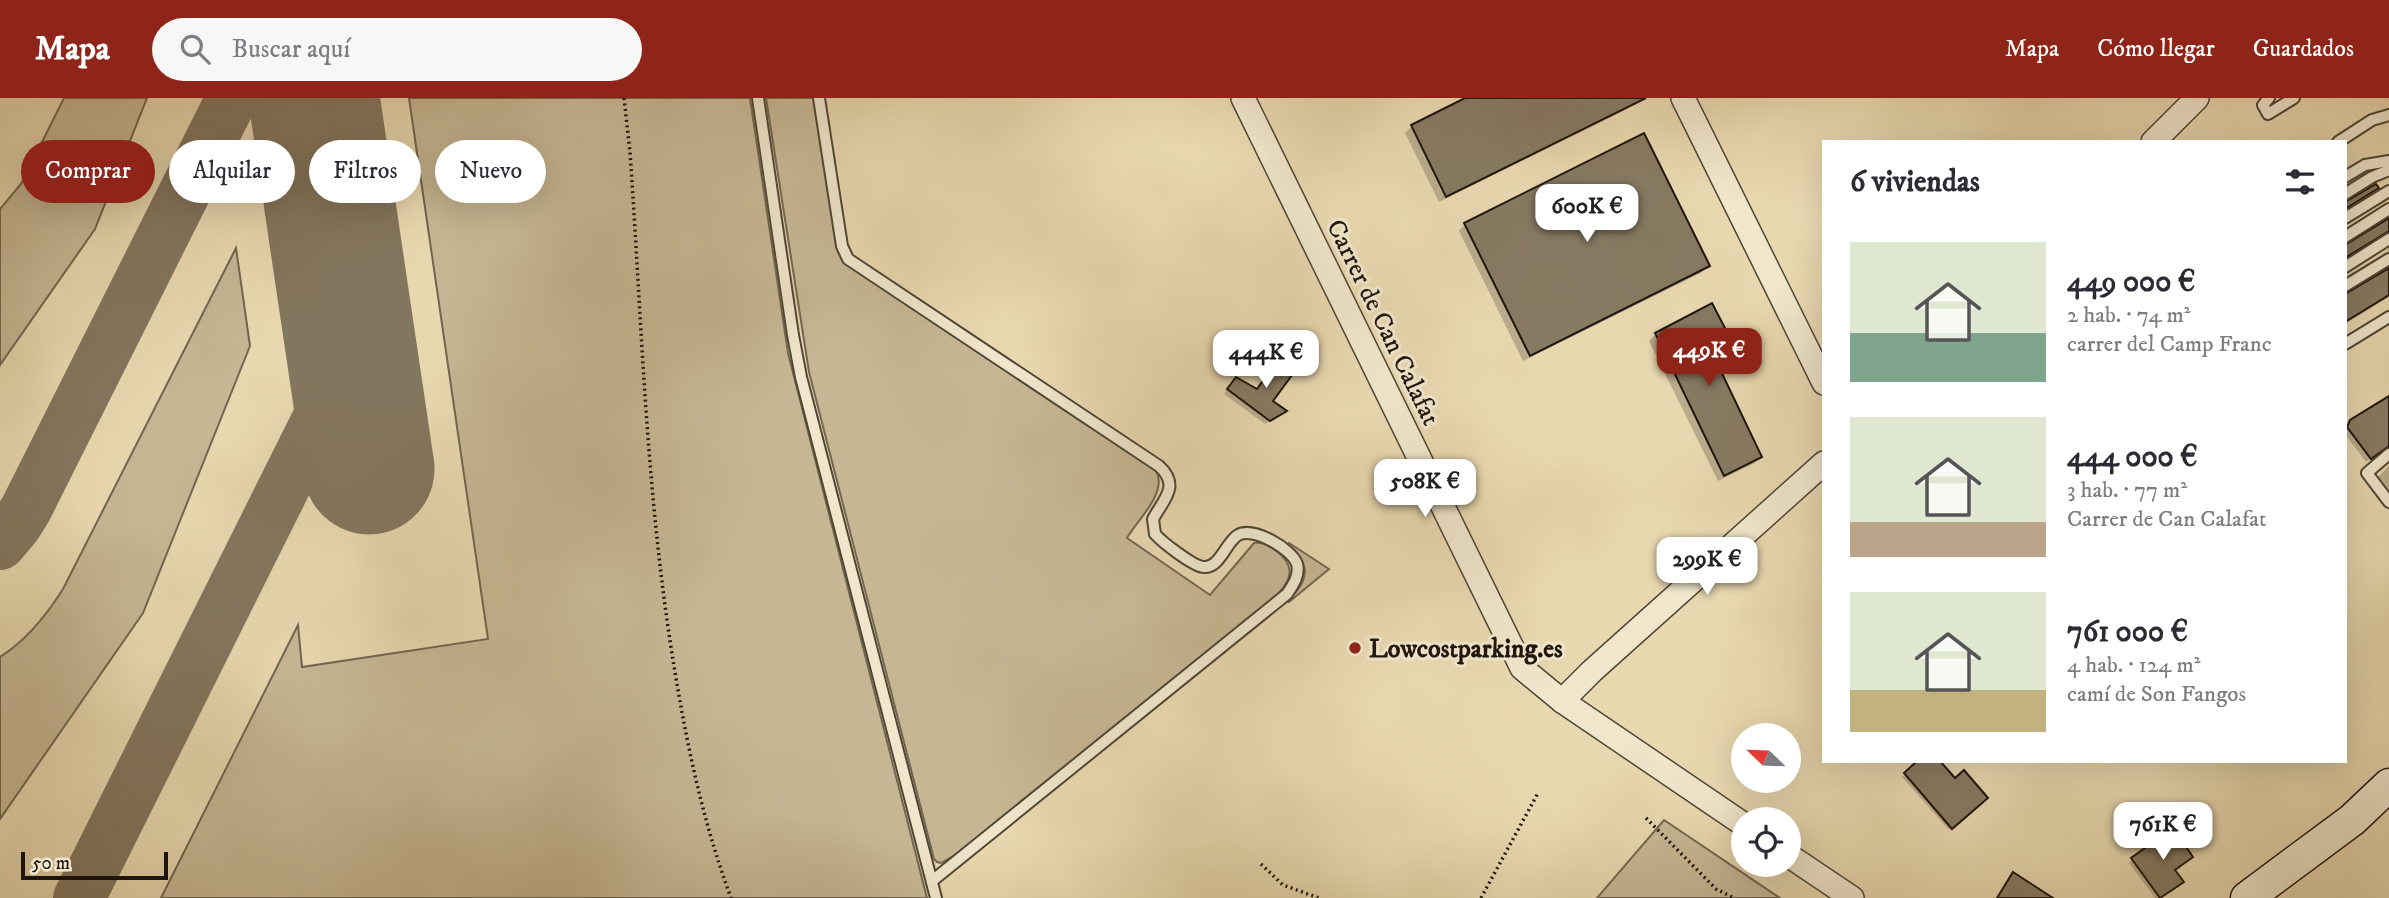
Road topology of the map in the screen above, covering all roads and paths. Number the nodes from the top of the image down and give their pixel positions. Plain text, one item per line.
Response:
1 (624, 98) edge
2 (758, 98) edge
3 (820, 98) edge
4 (1243, 98) edge
5 (1683, 98) edge
6 (2197, 98) edge
7 (2269, 98) edge
8 (2294, 98) edge
9 (2389, 114) edge
10 (2155, 140) edge
11 (2341, 140) edge
12 (2389, 161) edge
13 (2389, 170) edge
14 (2347, 176) edge
15 (2389, 191) edge
16 (2347, 193) edge
17 (2389, 209) edge
18 (2347, 217) edge
19 (2347, 236) edge
20 (2389, 239) edge
21 (2389, 259) edge
22 (2347, 266) edge
23 (2347, 285) edge
24 (2389, 317) edge
25 (2347, 343) edge
26 (1822, 379) edge
27 (2389, 454) edge
28 (1822, 465) edge
29 (2389, 502) edge
30 (1562, 701) junction
31 (2389, 785) edge
32 (1538, 793) dead end
33 (1731, 816) edge
34 (1646, 818) dead end
35 (1261, 864) dead end
36 (1801, 864) edge
37 (932, 881) junction
38 (731, 898) edge
39 (936, 898) edge
40 (1319, 898) edge
41 (1481, 898) edge
42 (1734, 898) edge
43 (1852, 898) edge
44 (2248, 898) edge

1 - 38 path
2 - 37 lane
3 - 37 lane
4 - 30 street, Carrer de Can Calafat
5 - 26 street
6 - 10 street
7 - 8 lane
9 - 11 lane
12 - 14 lane
13 - 16 lane
15 - 18 lane
17 - 19 lane
20 - 22 lane
21 - 23 lane
24 - 25 lane
27 - 29 lane
28 - 30 street
30 - 33 street, Carrer de Can Calafat
31 - 44 street
32 - 41 path
34 - 42 path
35 - 40 path
36 - 43 street
37 - 39 lane

